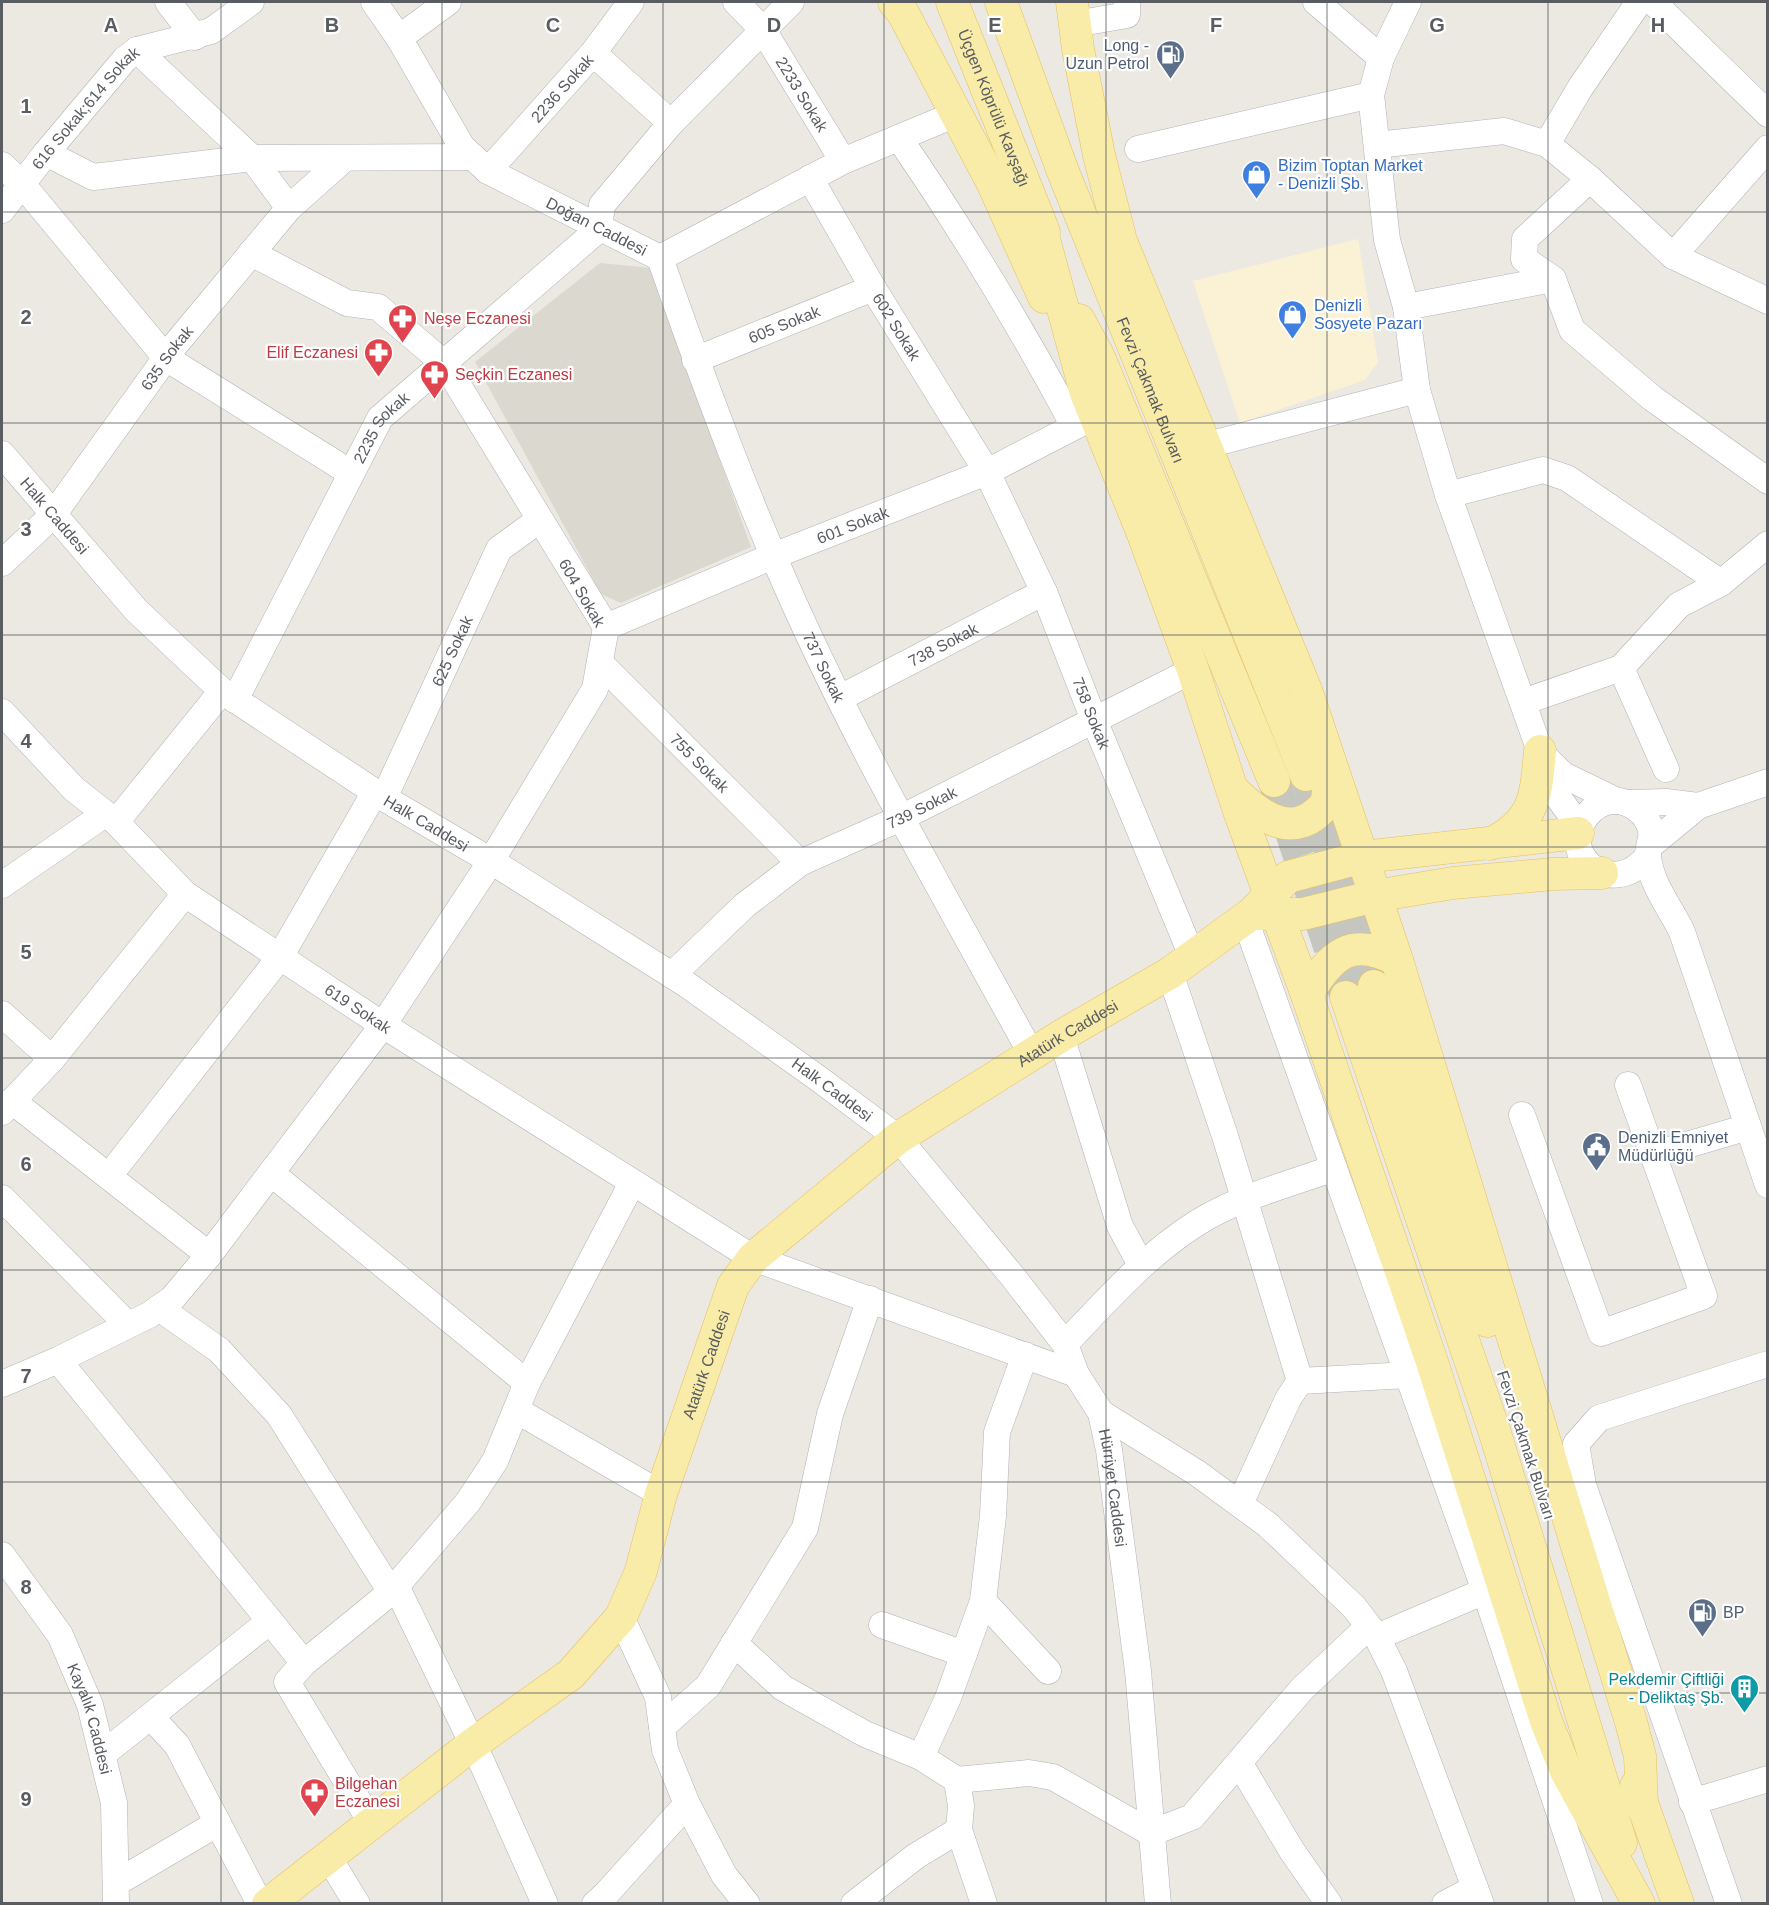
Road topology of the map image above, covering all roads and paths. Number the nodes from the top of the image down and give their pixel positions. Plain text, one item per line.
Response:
1 (168, 2) edge
2 (251, 2) edge
3 (374, 2) edge
4 (448, 2) edge
5 (631, 2) edge
6 (736, 2) edge
7 (791, 2) edge
8 (894, 2) edge
9 (952, 2) edge
10 (971, 2) edge
11 (1001, 2) edge
12 (1012, 2) edge
13 (1127, 2) edge
14 (1316, 2) edge
15 (1408, 2) edge
16 (1639, 2) edge
17 (1653, 2) edge
18 (1074, 13) edge
19 (763, 30) junction
20 (195, 37) junction
21 (399, 38) junction
22 (137, 50) junction
23 (593, 53) junction
24 (1381, 58) junction
25 (1371, 95) junction
26 (956, 114) junction
27 (1767, 114) edge
28 (672, 123) junction
29 (899, 138) junction
30 (1547, 144) junction
31 (1377, 145) junction
32 (1767, 148) edge
33 (1138, 149) dead end
34 (1078, 152) junction
35 (45, 153) junction
36 (252, 158) junction
37 (345, 158) junction
38 (843, 161) junction
39 (480, 164) junction
40 (2, 165) edge
41 (810, 178) junction
42 (1590, 179) junction
43 (23, 185) junction
44 (289, 207) junction
45 (2, 210) edge
46 (1037, 214) junction
47 (599, 229) junction
48 (1121, 241) junction
49 (251, 253) junction
50 (1673, 256) junction
51 (660, 258) junction
52 (1552, 279) junction
53 (873, 288) junction
54 (1767, 301) edge
55 (1406, 307) junction
56 (1119, 312) junction
57 (1099, 357) junction
58 (166, 358) junction
59 (695, 360) junction
60 (445, 364) junction
61 (1417, 390) junction
62 (1085, 412) junction
63 (1204, 446) junction
64 (2, 453) edge
65 (987, 472) junction
66 (351, 473) junction
67 (1767, 481) edge
68 (1448, 495) junction
69 (53, 515) junction
70 (539, 520) junction
71 (1765, 550) edge
72 (773, 556) junction
73 (2, 563) edge
74 (1721, 583) junction
75 (1044, 592) junction
76 (606, 627) junction
77 (600, 663) junction
78 (1621, 668) junction
79 (1193, 670) junction
80 (228, 695) junction
81 (840, 698) junction
82 (1522, 702) junction
83 (2, 712) edge
84 (1094, 720) junction
85 (1540, 751) junction
86 (1318, 766) junction
87 (1665, 769) dead end
88 (1274, 781) tunnel mouth
89 (1767, 782) edge
90 (1232, 789) junction
91 (379, 795) junction
92 (1622, 802) junction
93 (1689, 813) junction
94 (111, 818) junction
95 (902, 818) junction
96 (1579, 830) junction
97 (1489, 845) junction
98 (1650, 850) junction
99 (1363, 857) junction
100 (490, 861) junction
101 (800, 863) junction
102 (1610, 874) junction
103 (2, 885) edge
104 (1660, 893) junction
105 (185, 894) junction
106 (1375, 896) junction
107 (1261, 910) junction
108 (280, 957) junction
109 (1397, 960) junction
110 (1181, 964) junction
111 (672, 975) junction
112 (1307, 995) junction
113 (2, 1014) edge
114 (383, 1025) junction
115 (1061, 1036) junction
116 (1032, 1055) junction
117 (52, 1059) junction
118 (1628, 1085) dead end
119 (7, 1106) edge
120 (1522, 1115) dead end
121 (1748, 1127) junction
122 (898, 1138) junction
123 (1653, 1155) junction
124 (1334, 1168) junction
125 (271, 1173) junction
126 (109, 1176) junction
127 (632, 1183) junction
128 (1767, 1185) edge
129 (2, 1198) edge
130 (1244, 1201) junction
131 (208, 1255) junction
132 (753, 1258) junction
133 (1141, 1265) junction
134 (870, 1299) junction
135 (159, 1308) junction
136 (127, 1324) junction
137 (1065, 1344) junction
138 (1025, 1355) junction
139 (58, 1360) junction
140 (1767, 1364) edge
141 (1076, 1374) junction
142 (1408, 1375) junction
143 (1300, 1381) junction
144 (526, 1383) junction
145 (2, 1384) edge
146 (516, 1410) junction
147 (1101, 1413) junction
148 (1550, 1464) junction
149 (662, 1494) junction
150 (1240, 1504) junction
151 (2, 1555) edge
152 (1612, 1565) junction
153 (394, 1588) junction
154 (1485, 1591) junction
155 (983, 1601) junction
156 (621, 1617) junction
157 (270, 1621) junction
158 (882, 1625) dead end
159 (1373, 1632) junction
160 (734, 1642) junction
161 (964, 1654) junction
162 (304, 1663) junction
163 (1048, 1671) dead end
164 (1660, 1707) junction
165 (151, 1717) junction
166 (662, 1727) junction
167 (473, 1744) junction
168 (103, 1754) junction
169 (921, 1757) junction
170 (1240, 1764) junction
171 (1767, 1779) edge
172 (957, 1780) junction
173 (1692, 1802) junction
174 (687, 1804) junction
175 (1642, 1806) junction
176 (218, 1822) junction
177 (372, 1824) junction
178 (959, 1830) junction
179 (1151, 1833) junction
180 (329, 1858) junction
181 (116, 1893) edge
182 (1478, 1896) edge
183 (260, 1904) edge
184 (268, 1904) edge
185 (357, 1904) edge
186 (545, 1904) edge
187 (594, 1904) edge
188 (747, 1904) edge
189 (854, 1904) edge
190 (984, 1904) edge
191 (1158, 1904) edge
192 (1329, 1904) edge
193 (1445, 1904) edge
194 (1590, 1904) edge
195 (1640, 1904) edge
196 (1678, 1904) edge
197 (1729, 1904) edge

1 - 20 street
2 - 20 street, 616 Sokak;614 Sokak
3 - 21 street, Doğan Caddesi
4 - 21 street
5 - 23 street, 2236 Sokak
6 - 19 street, 2233 Sokak
7 - 19 street
8 - 26 main road
9 - 46 main road, Üçgen Köprülü Kavşağı
10 - 57 main road
11 - 56 main road, Fevzi Çakmak Bulvarı
12 - 34 main road
13 - 18 street
14 - 24 street
15 - 24 street
16 - 30 street
17 - 27 street
18 - 48 main road
19 - 28 street
19 - 38 street, 2233 Sokak
20 - 22 street, 616 Sokak;614 Sokak
21 - 39 street, Doğan Caddesi
22 - 35 street, 616 Sokak;614 Sokak
22 - 36 street
23 - 28 street
23 - 39 street, 2236 Sokak
24 - 25 street
25 - 31 street
25 - 33 street
26 - 29 street, Doğan Caddesi
26 - 62 main road
28 - 47 street
29 - 38 street, Doğan Caddesi
29 - 62 street
30 - 31 street
30 - 42 street
31 - 55 street
32 - 50 street
34 - 48 main road
34 - 56 main road
35 - 36 street
35 - 43 street, 616 Sokak;614 Sokak
36 - 37 street
36 - 44 street
37 - 39 street
37 - 44 street, 635 Sokak
38 - 41 street, Doğan Caddesi
39 - 47 street, Doğan Caddesi
40 - 43 street
41 - 51 street, Doğan Caddesi
41 - 53 street, 602 Sokak
42 - 50 street
42 - 52 street
43 - 45 street, 616 Sokak;614 Sokak
43 - 58 street
44 - 49 street, 635 Sokak
46 - 57 main road
46 - 62 main road
47 - 51 street, Doğan Caddesi
47 - 60 street, 2235 Sokak
48 - 63 main road
49 - 58 street, 635 Sokak
49 - 60 street, 604 Sokak
50 - 54 street
51 - 59 street, 737 Sokak
52 - 55 street
52 - 67 street
53 - 59 street, 605 Sokak
53 - 65 street, 602 Sokak
55 - 61 street
56 - 86 main road, Fevzi Çakmak Bulvarı
57 - 88 main road
58 - 66 street
58 - 69 street, 635 Sokak
59 - 72 street, 737 Sokak
60 - 66 street, 2235 Sokak
60 - 70 street, 604 Sokak
61 - 63 street
61 - 68 street
62 - 65 street, 601 Sokak
62 - 79 main road
63 - 86 main road
64 - 69 street, Halk Caddesi
65 - 72 street, 601 Sokak
65 - 75 street, 758 Sokak
66 - 80 street, 2235 Sokak
68 - 74 street
68 - 82 street
69 - 73 street, 635 Sokak
69 - 80 street, Halk Caddesi
70 - 76 street, 604 Sokak
70 - 91 street, 625 Sokak
71 - 74 street
72 - 76 street, 601 Sokak
72 - 81 street, 737 Sokak
74 - 78 street
75 - 81 street, 738 Sokak
75 - 84 street, 758 Sokak
76 - 77 street, 604 Sokak
77 - 100 street, 604 Sokak
77 - 101 street, 755 Sokak
78 - 82 street
78 - 87 street
79 - 84 street, 739 Sokak
79 - 90 main road
80 - 91 street, Halk Caddesi
80 - 94 street, 2235 Sokak
81 - 95 street, 737 Sokak
82 - 85 street
83 - 94 street, 619 Sokak
84 - 95 street, 739 Sokak
84 - 110 street, 758 Sokak
85 - 92 street
85 - 96 street
85 - 97 main road
86 - 90 main road
86 - 99 main road
89 - 93 street
90 - 107 main road
91 - 100 street, Halk Caddesi
91 - 108 street, 625 Sokak
92 - 93 street
92 - 96 street
92 - 98 street
93 - 98 street
93 - 104 street
94 - 103 street, 2235 Sokak
94 - 105 street, 619 Sokak
95 - 101 street, 739 Sokak
95 - 116 street, 737 Sokak
96 - 97 main road, Atatürk Caddesi
96 - 102 street
97 - 99 main road, Atatürk Caddesi
98 - 102 street
98 - 104 street
99 - 106 main road
99 - 107 main road, Atatürk Caddesi
100 - 111 street, Halk Caddesi
100 - 114 street, 604 Sokak
101 - 111 street, 739 Sokak
102 - 104 street
102 - 106 main road
104 - 121 street
105 - 108 street, 619 Sokak
105 - 117 street
106 - 107 main road
106 - 109 main road
107 - 110 main road, Atatürk Caddesi
107 - 112 main road
107 - 124 street
108 - 114 street, 619 Sokak
108 - 126 street, 625 Sokak
109 - 112 main road
109 - 148 main road
110 - 115 main road, Atatürk Caddesi
110 - 130 street, 758 Sokak
111 - 122 street, Halk Caddesi
112 - 195 main road
113 - 117 street
114 - 125 street, 604 Sokak
114 - 127 street, 619 Sokak
115 - 116 main road, Atatürk Caddesi
115 - 133 street
116 - 122 main road, Atatürk Caddesi
117 - 119 street
118 - 123 street
119 - 126 street
120 - 123 street
121 - 123 street
121 - 128 street
122 - 132 main road, Atatürk Caddesi
122 - 137 street, Hürriyet Caddesi
124 - 130 street
124 - 142 street
125 - 131 street, 604 Sokak
125 - 144 street
126 - 131 street
127 - 132 street, 619 Sokak
127 - 144 street
129 - 136 street
130 - 133 street
130 - 143 street, 758 Sokak
131 - 135 street, 604 Sokak
132 - 134 street, 619 Sokak
132 - 149 main road, Atatürk Caddesi
133 - 137 street
134 - 138 street, 619 Sokak
134 - 160 street
135 - 136 street, 604 Sokak
135 - 153 street
136 - 139 street, 604 Sokak
137 - 141 street, Hürriyet Caddesi
138 - 141 street, 619 Sokak
138 - 155 street
139 - 145 street, 604 Sokak
139 - 157 street
140 - 152 street
141 - 147 street, Hürriyet Caddesi
142 - 143 street
142 - 154 street
143 - 150 street
144 - 146 street
146 - 149 street
146 - 153 street
147 - 150 street
147 - 179 street, Hürriyet Caddesi
148 - 152 street
148 - 175 main road
149 - 156 main road, Atatürk Caddesi
150 - 159 street
151 - 168 street, Kayalık Caddesi
152 - 164 street
153 - 162 street
153 - 167 street
154 - 159 street
154 - 194 street
155 - 161 street
155 - 163 street
156 - 166 street
156 - 167 main road, Atatürk Caddesi
157 - 162 street
157 - 165 street
158 - 161 street
159 - 170 street
159 - 182 street
160 - 166 street
160 - 169 street
161 - 169 street
162 - 177 street
164 - 173 street
164 - 175 street
165 - 168 street
165 - 176 street
166 - 174 street
167 - 177 main road, Atatürk Caddesi
167 - 186 street
168 - 181 street, Kayalık Caddesi
169 - 172 street
170 - 179 street
170 - 192 street
171 - 173 street
172 - 178 street
172 - 179 street
173 - 197 street
174 - 187 street
174 - 188 street
175 - 195 main road, Fevzi Çakmak Bulvarı
175 - 196 main road, Fevzi Çakmak Bulvarı
176 - 181 street
176 - 183 street
177 - 180 main road, Atatürk Caddesi
178 - 189 street
178 - 190 street
179 - 191 street, Hürriyet Caddesi
180 - 184 main road, Atatürk Caddesi
180 - 185 street
182 - 193 street

